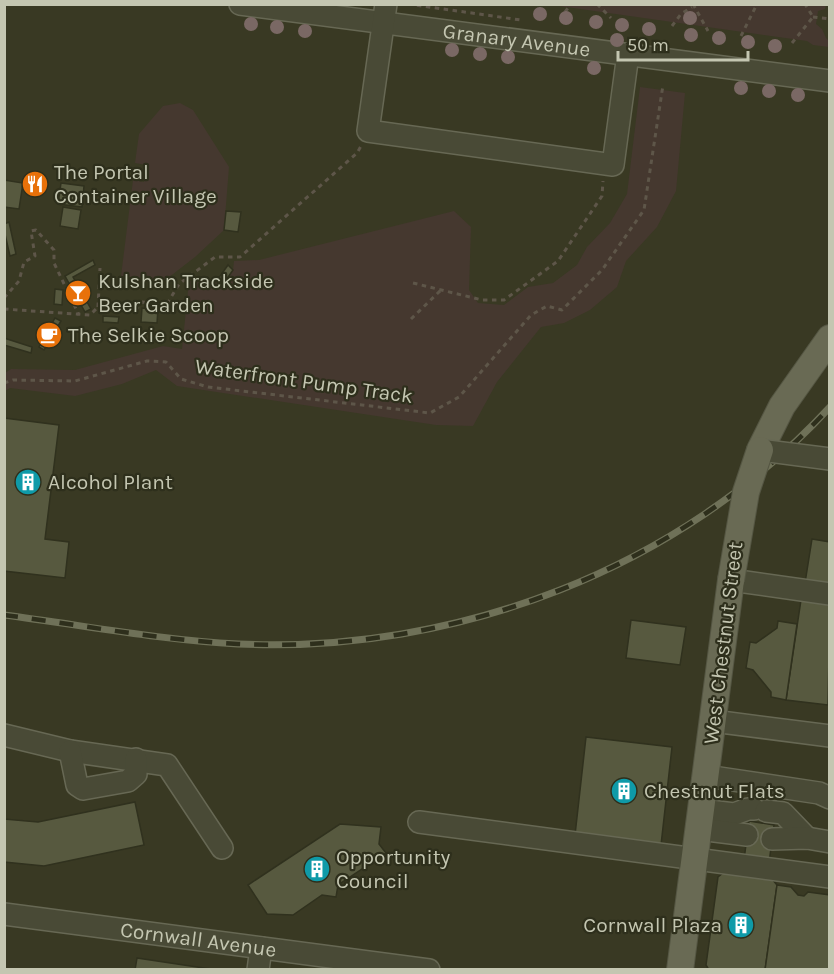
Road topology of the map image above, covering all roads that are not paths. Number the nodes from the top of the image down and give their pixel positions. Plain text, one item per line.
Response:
1 (240, 4) edge
2 (385, 14) edge
3 (628, 54) junction
4 (830, 81) edge
5 (830, 338) edge
6 (760, 450) junction
7 (830, 459) edge
8 (731, 580) junction
9 (830, 594) edge
10 (713, 721) junction
11 (4, 735) edge
12 (830, 736) edge
13 (70, 751) junction
14 (136, 759) junction
15 (706, 776) junction
16 (830, 798) edge
17 (700, 820) junction
18 (419, 822) dead end
19 (747, 836) dead end
20 (807, 838) junction
21 (772, 839) dead end
22 (830, 842) edge
23 (222, 848) dead end
24 (695, 859) junction
25 (830, 877) edge
26 (4, 914) edge
27 (261, 948) junction
28 (258, 969) edge
29 (429, 969) edge
30 (681, 969) edge

1 - 2 street, Granary Avenue
2 - 3 street, Granary Avenue
2 - 3 street
3 - 4 street, Granary Avenue
5 - 6 main road, West Chestnut Street
6 - 7 street, bridge
6 - 8 main road, West Chestnut Street, bridge
8 - 9 street
8 - 10 main road, West Chestnut Street
10 - 12 street
10 - 15 main road, West Chestnut Street
11 - 13 street
13 - 14 street
13 - 14 street
14 - 23 street
15 - 16 street
15 - 17 main road, West Chestnut Street
17 - 19 street
17 - 20 street
17 - 24 main road, West Chestnut Street
18 - 24 street
20 - 21 street
20 - 22 street
24 - 25 street
24 - 30 main road, West Chestnut Street
26 - 27 street, Cornwall Avenue
27 - 28 street
27 - 29 street, Cornwall Avenue

